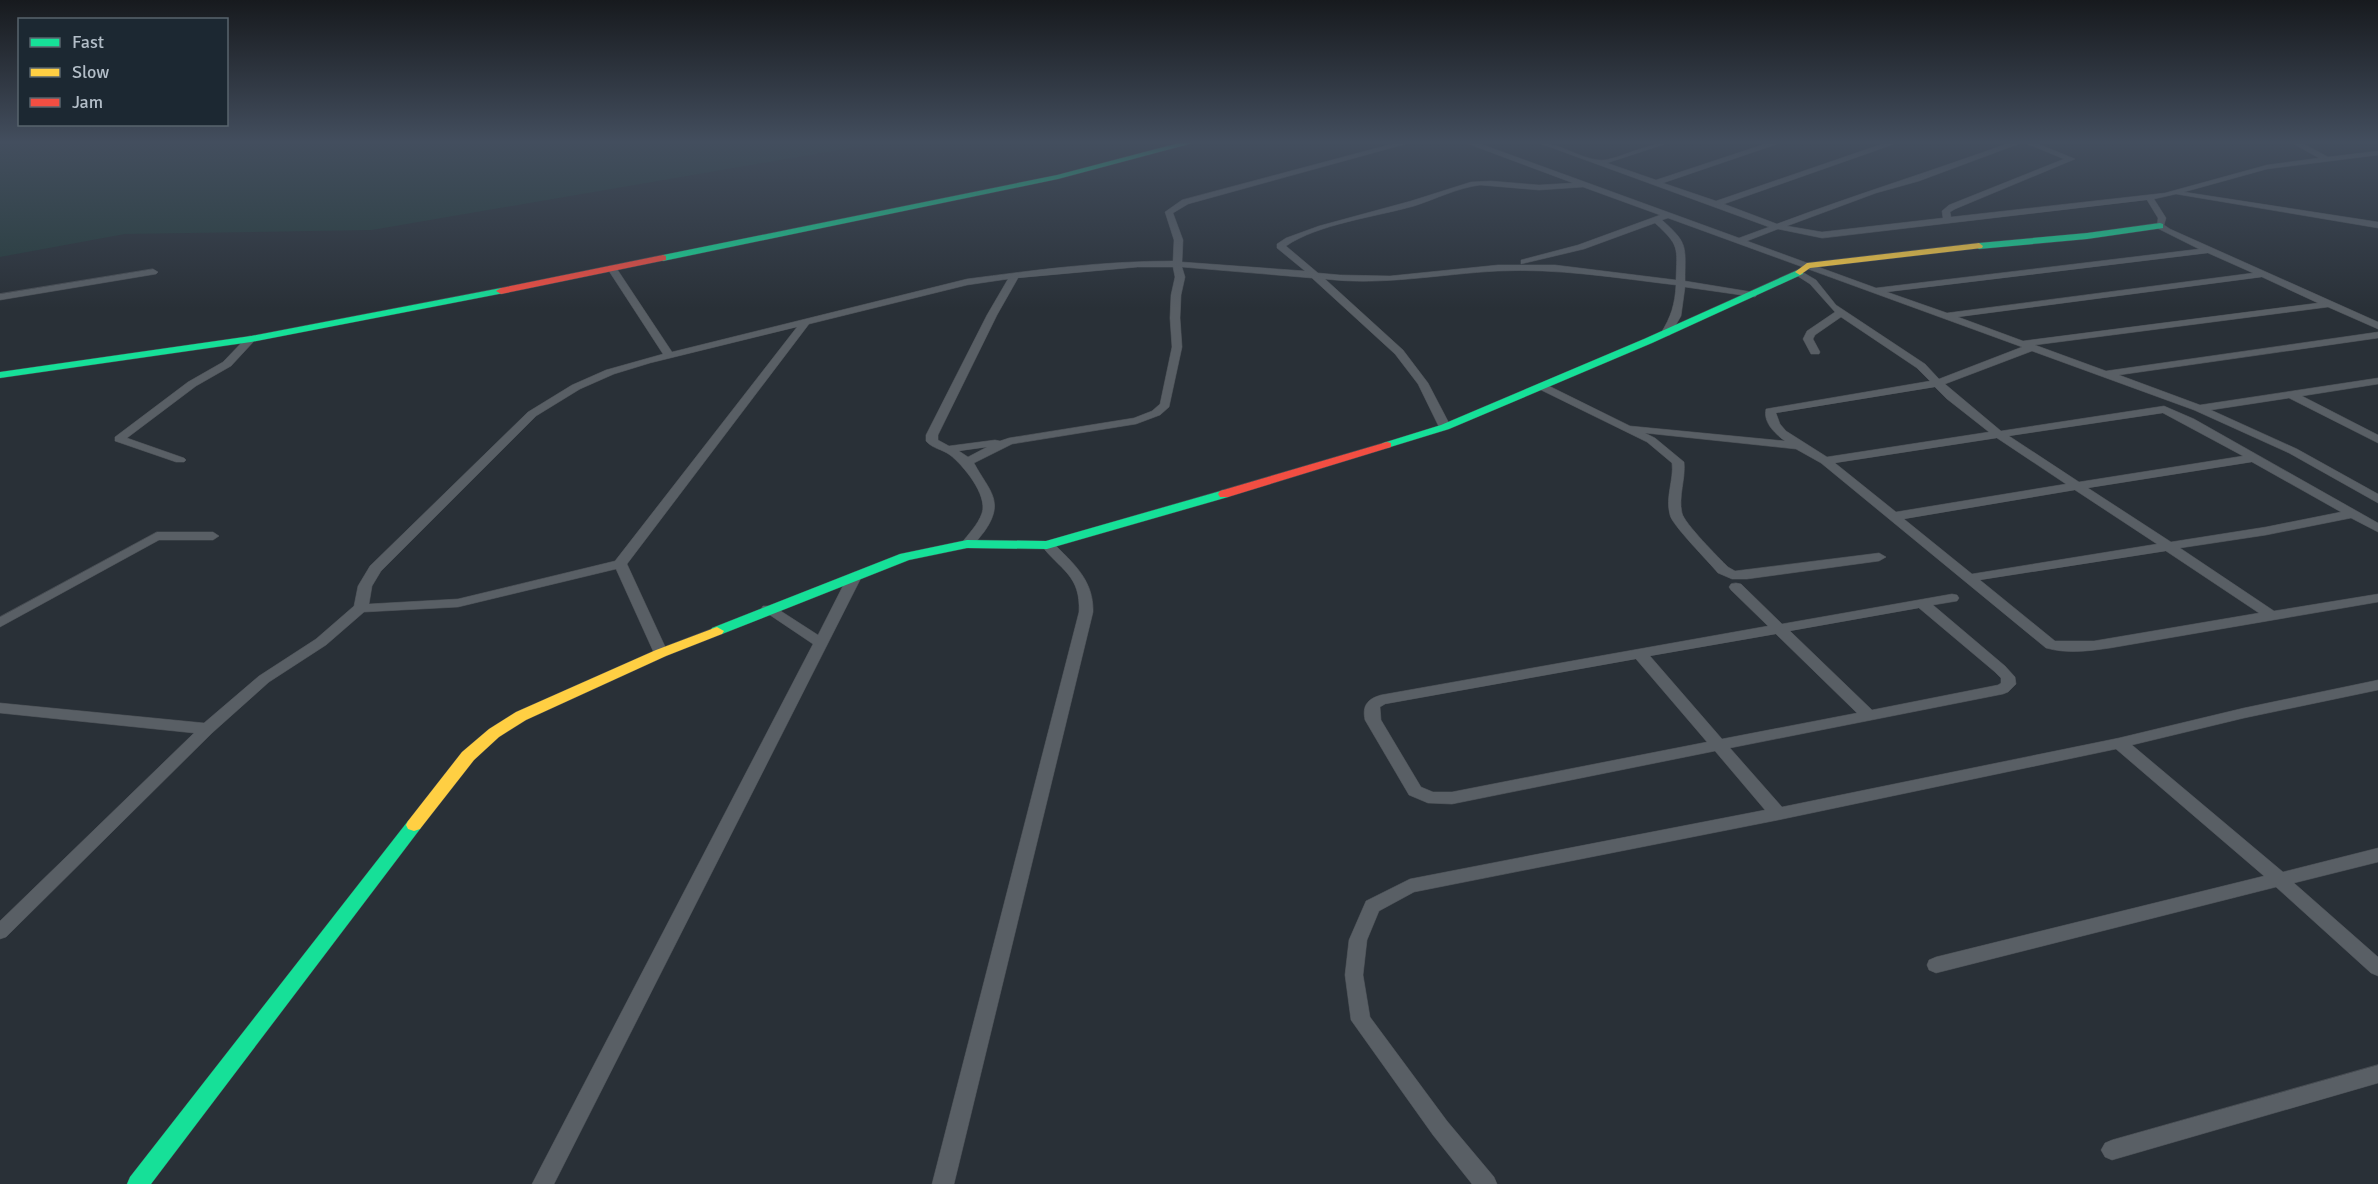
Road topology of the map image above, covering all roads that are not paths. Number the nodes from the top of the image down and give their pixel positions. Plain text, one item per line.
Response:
1 (952, 198) edge
2 (1199, 198) edge
3 (1422, 198) edge
4 (1622, 198) edge
5 (1699, 198) edge
6 (1733, 198) edge
7 (1853, 198) edge
8 (1974, 198) edge
9 (2139, 198) edge
10 (2150, 198) edge
11 (2206, 198) edge
12 (2233, 198) edge
13 (1716, 204) junction
14 (2245, 205) junction
15 (1668, 215) junction
16 (1657, 220) junction
17 (1948, 221) junction
18 (2378, 225) edge
19 (1778, 226) junction
20 (2160, 226) junction
21 (1739, 241) junction
22 (2209, 250) junction
23 (1177, 264) junction
24 (612, 268) junction
25 (1498, 268) junction
26 (1803, 269) junction
27 (153, 272) dead end
28 (1016, 274) junction
29 (2266, 274) junction
30 (1315, 275) junction
31 (1680, 283) junction
32 (1874, 291) junction
33 (1752, 295) junction
34 (0, 297) edge
35 (2330, 304) junction
36 (1840, 313) junction
37 (1944, 316) junction
38 (805, 323) junction
39 (2378, 326) edge
40 (1666, 333) junction
41 (2378, 334) edge
42 (251, 339) junction
43 (2019, 344) junction
44 (2030, 348) junction
45 (1815, 352) dead end
46 (669, 355) junction
47 (0, 375) edge
48 (2105, 375) junction
49 (2378, 381) edge
50 (1938, 383) junction
51 (1543, 387) junction
52 (2290, 394) junction
53 (2178, 402) junction
54 (2198, 408) junction
55 (2164, 409) junction
56 (1445, 427) junction
57 (1626, 427) junction
58 (1998, 434) junction
59 (2378, 440) edge
60 (1009, 441) junction
61 (1798, 446) junction
62 (950, 449) junction
63 (2252, 458) junction
64 (180, 460) dead end
65 (1825, 461) junction
66 (967, 462) junction
67 (2078, 487) junction
68 (2378, 500) edge
69 (2351, 514) junction
70 (1896, 516) junction
71 (2378, 528) edge
72 (213, 536) dead end
73 (967, 544) junction
74 (1047, 545) junction
75 (2168, 546) junction
76 (1879, 556) dead end
77 (620, 564) junction
78 (855, 576) junction
79 (1970, 578) junction
80 (1736, 587) dead end
81 (1952, 598) dead end
82 (2378, 598) edge
83 (1922, 603) junction
84 (361, 608) junction
85 (768, 609) junction
86 (2269, 614) junction
87 (0, 623) edge
88 (1779, 629) junction
89 (819, 642) junction
90 (661, 652) junction
91 (1640, 654) junction
92 (2378, 685) edge
93 (0, 708) edge
94 (1869, 716) junction
95 (207, 729) junction
96 (2119, 743) junction
97 (1718, 746) junction
98 (1778, 814) junction
99 (2378, 855) edge
100 (2279, 879) junction
101 (0, 932) edge
102 (1936, 965) dead end
103 (2378, 968) edge
104 (2378, 1074) edge
105 (2112, 1150) dead end
106 (138, 1184) edge
107 (543, 1184) edge
108 (944, 1184) edge
109 (1486, 1184) edge

1 - 24 street
2 - 23 street
3 - 30 street
4 - 15 street
5 - 13 street
6 - 13 street
7 - 19 street
8 - 17 street
9 - 17 street
10 - 20 street
11 - 14 street
12 - 14 street
13 - 19 street
14 - 18 street
15 - 16 street
15 - 21 street
16 - 25 street
16 - 31 street
17 - 19 street
19 - 21 street
20 - 22 street
20 - 26 street
21 - 26 street
22 - 29 street
22 - 32 street
23 - 28 street
23 - 30 street
23 - 60 street
24 - 42 street
24 - 46 street
25 - 30 street
25 - 31 street
26 - 32 street
26 - 33 street
26 - 36 street
27 - 34 street
28 - 38 street
28 - 62 street
29 - 35 street
29 - 37 street
30 - 56 street
31 - 33 street
31 - 40 street
32 - 37 street
33 - 40 street
35 - 39 street
35 - 43 street
36 - 45 street
36 - 50 street
37 - 43 street
38 - 46 street
38 - 77 street
40 - 51 street
41 - 48 street
42 - 47 street
42 - 64 street
43 - 44 street
44 - 48 street
44 - 50 street
46 - 84 street
48 - 53 street
49 - 52 street
50 - 58 street
50 - 61 street
51 - 56 street
51 - 57 street
52 - 54 street
52 - 59 street
53 - 54 street
53 - 55 street
54 - 68 street
55 - 58 street
55 - 63 street
56 - 74 street
57 - 61 street
57 - 76 street
58 - 65 street
58 - 67 street
60 - 62 street
60 - 66 street
61 - 65 street
62 - 66 street
63 - 67 street
63 - 69 street
65 - 70 street
66 - 73 street
67 - 70 street
67 - 75 street
69 - 71 street
69 - 75 street
70 - 79 street
72 - 87 street
73 - 74 street
73 - 78 street
74 - 108 street
75 - 79 street
75 - 86 street
77 - 84 street
77 - 90 street
78 - 85 street
78 - 89 street
79 - 86 street
80 - 88 street
81 - 83 street
82 - 86 street
83 - 88 street
83 - 94 street
84 - 95 street
85 - 89 street
85 - 90 street
88 - 91 street
88 - 94 street
89 - 107 street
90 - 106 street
91 - 97 street
91 - 97 street
92 - 96 street
93 - 95 street
94 - 97 street
95 - 101 street
96 - 98 street
96 - 100 street
97 - 98 street
98 - 109 street
99 - 100 street
100 - 102 street
100 - 103 street
104 - 105 street

